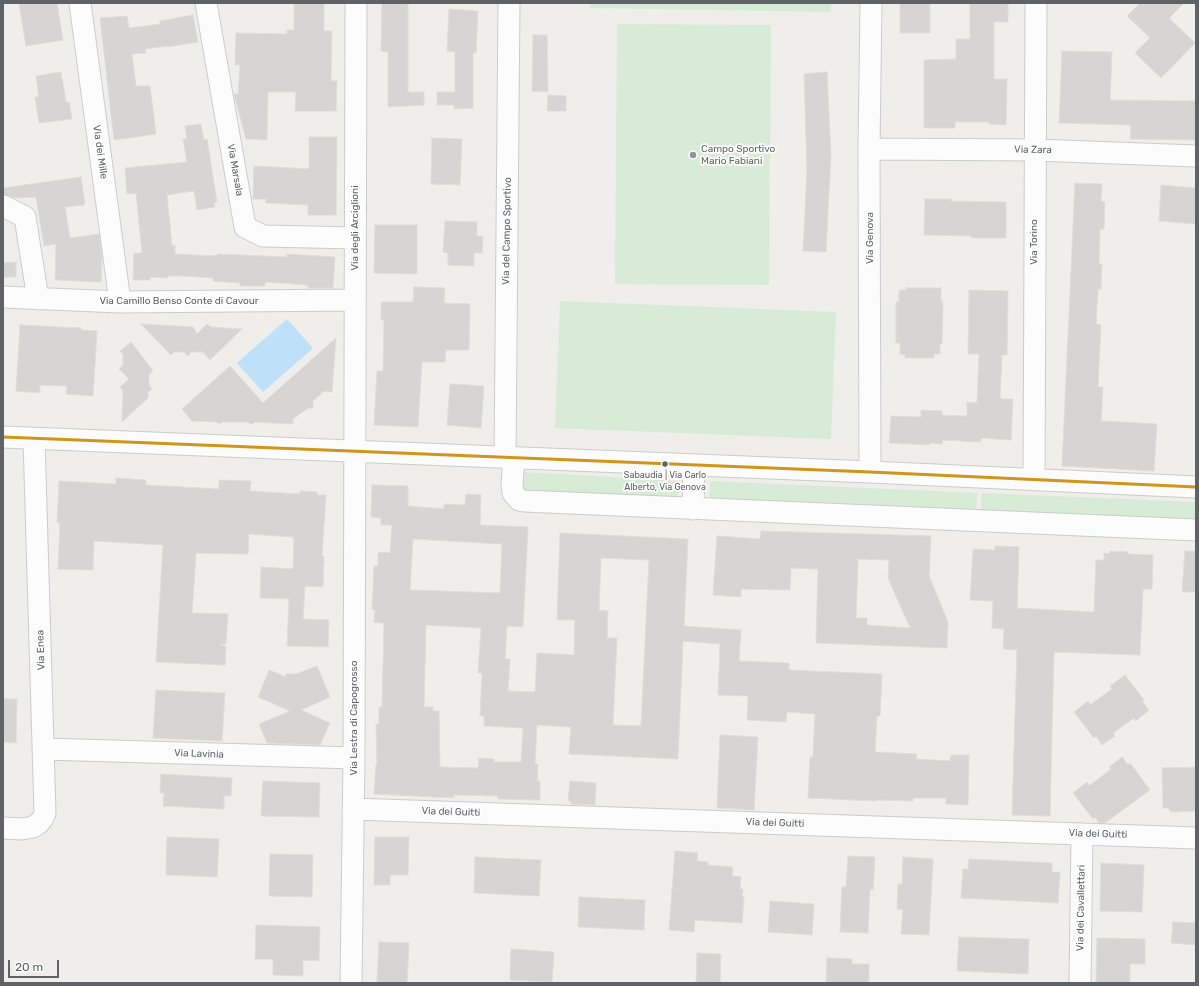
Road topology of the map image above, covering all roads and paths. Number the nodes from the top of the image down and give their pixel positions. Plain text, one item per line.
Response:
1 (80, 3) edge
2 (206, 3) edge
3 (356, 3) edge
4 (510, 3) edge
5 (871, 3) edge
6 (1036, 3) edge
7 (869, 149) junction
8 (1035, 150) junction
9 (1196, 156) edge
10 (3, 206) edge
11 (355, 238) junction
12 (3, 297) edge
13 (38, 299) junction
14 (355, 300) junction
15 (120, 302) junction
16 (3, 437) edge
17 (34, 439) junction
18 (355, 452) junction
19 (509, 458) junction
20 (694, 465) junction
21 (870, 472) junction
22 (1034, 480) junction
23 (1196, 488) edge
24 (693, 509) junction
25 (1196, 530) edge
26 (44, 749) junction
27 (354, 758) junction
28 (353, 809) junction
29 (3, 828) edge
30 (1082, 834) junction
31 (1196, 838) edge
32 (351, 983) edge
33 (1080, 983) edge

1 - 15 street, Via dei Mille
2 - 11 street, Via Marsala
3 - 11 street, Via degli Arciglioni
4 - 19 street, Via del Campo Sportivo
5 - 7 street, Via Genova
6 - 8 street, Via Torino
7 - 8 street, Via Zara
7 - 21 street, Via Genova
8 - 9 street, Via Zara
8 - 22 street, Via Torino
10 - 13 street
11 - 14 street, Via degli Arciglioni
12 - 13 street, Via Camillo Benso Conte di Cavour
13 - 15 street, Via Camillo Benso Conte di Cavour
14 - 15 street, Via Camillo Benso Conte di Cavour
14 - 18 street, Via degli Arciglioni
16 - 17 street
17 - 18 street
17 - 26 street, Via Enea
18 - 19 street
18 - 27 street, Via Lestra di Capogrosso
19 - 20 street
19 - 24 street, Via del Campo Sportivo
20 - 21 street
20 - 24 street
21 - 22 street
22 - 23 street
24 - 25 street
26 - 27 street, Via Lavinia
26 - 29 street, Via Enea
27 - 28 street, Via Lestra di Capogrosso
28 - 30 street, Via dei Guitti
28 - 32 street, Via Lestra di Capogrosso
30 - 31 street, Via dei Guitti
30 - 33 street, Via dei Cavallettari

